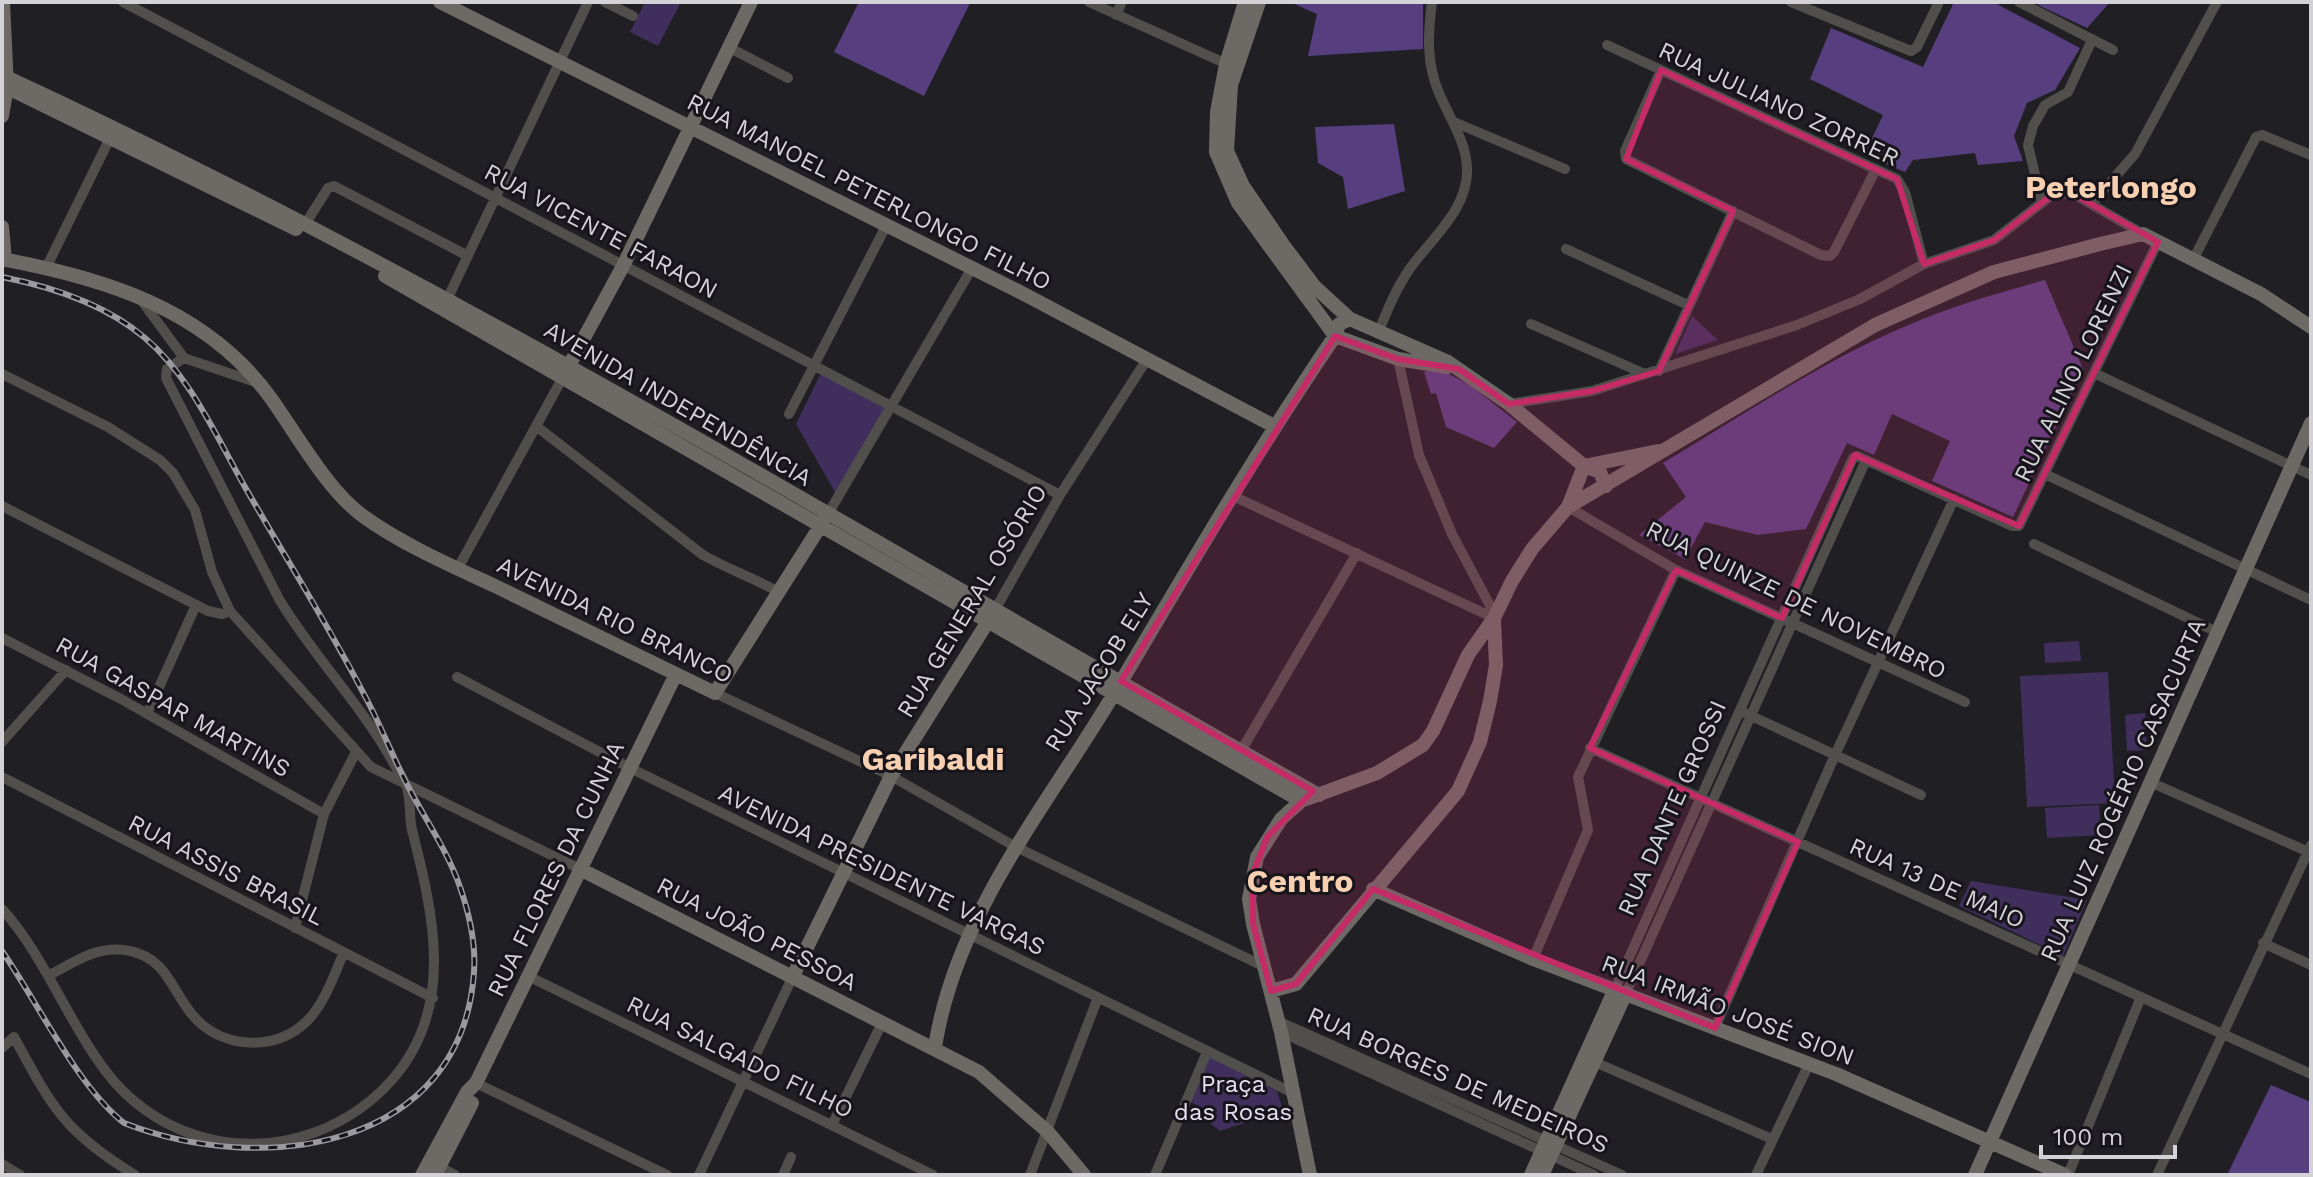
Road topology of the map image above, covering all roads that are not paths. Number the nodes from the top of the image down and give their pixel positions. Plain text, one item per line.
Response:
1 (3, 2) edge
2 (123, 2) edge
3 (440, 2) edge
4 (588, 2) edge
5 (605, 2) edge
6 (751, 2) edge
7 (1089, 2) edge
8 (1122, 2) edge
9 (1245, 2) edge
10 (1259, 2) edge
11 (1432, 2) edge
12 (1791, 2) edge
13 (1939, 2) edge
14 (2019, 2) edge
15 (2217, 2) edge
16 (1116, 15) junction
17 (633, 16) dead end
18 (2092, 40) junction
19 (1607, 45) dead end
20 (728, 47) junction
21 (2113, 50) dead end
22 (560, 62) junction
23 (1232, 66) junction
24 (1661, 70) junction
25 (788, 78) dead end
26 (5, 81) edge
27 (2, 116) edge
28 (1454, 122) junction
29 (689, 126) junction
30 (110, 138) junction
31 (2311, 155) edge
32 (1565, 169) dead end
33 (1876, 169) junction
34 (495, 199) junction
35 (2041, 200) junction
36 (2092, 203) junction
37 (1733, 211) junction
38 (306, 223) junction
39 (886, 226) junction
40 (2, 227) edge
41 (2143, 234) junction
42 (2158, 242) junction
43 (1566, 249) dead end
44 (468, 256) junction
45 (4, 260) edge
46 (2193, 260) junction
47 (1924, 264) junction
48 (623, 266) junction
49 (46, 268) junction
50 (972, 268) junction
51 (135, 293) junction
52 (446, 302) junction
53 (1688, 305) junction
54 (1350, 319) junction
55 (1531, 324) dead end
56 (2311, 327) edge
57 (1378, 333) junction
58 (1335, 336) junction
59 (1363, 349) junction
60 (184, 358) junction
61 (1147, 359) junction
62 (1398, 359) junction
63 (814, 365) junction
64 (1459, 369) junction
65 (1659, 371) junction
66 (566, 372) junction
67 (2094, 373) junction
68 (2, 374) edge
69 (1645, 374) junction
70 (260, 384) junction
71 (1509, 404) junction
72 (893, 405) junction
73 (789, 414) dead end
74 (2311, 423) edge
75 (536, 426) junction
76 (1274, 426) junction
77 (1662, 451) junction
78 (1866, 460) junction
79 (1584, 466) junction
80 (2292, 466) junction
81 (2047, 475) junction
82 (2311, 475) edge
83 (1602, 489) junction
84 (1060, 495) junction
85 (1233, 496) junction
86 (1954, 499) junction
87 (2, 506) edge
88 (1568, 507) junction
89 (824, 520) junction
90 (2034, 544) dead end
91 (1357, 553) junction
92 (458, 568) junction
93 (2246, 569) junction
94 (1676, 570) junction
95 (779, 592) junction
96 (2311, 600) edge
97 (196, 605) junction
98 (230, 611) junction
99 (992, 615) junction
100 (1494, 617) junction
101 (1786, 621) junction
102 (2217, 632) junction
103 (2, 638) edge
104 (1877, 663) junction
105 (66, 670) junction
106 (676, 674) junction
107 (457, 677) dead end
108 (1118, 686) junction
109 (715, 693) junction
110 (1965, 702) dead end
111 (1744, 713) junction
112 (147, 714) junction
113 (2, 742) edge
114 (1590, 748) junction
115 (1241, 751) junction
116 (356, 752) junction
117 (1835, 755) junction
118 (630, 768) junction
119 (891, 776) junction
120 (2, 777) edge
121 (2150, 782) junction
122 (407, 788) junction
123 (1319, 795) junction
124 (1921, 795) dead end
125 (1706, 800) junction
126 (1301, 801) junction
127 (324, 814) junction
128 (1798, 842) junction
129 (1016, 847) junction
130 (2310, 850) edge
131 (580, 869) junction
132 (845, 871) junction
133 (1373, 889) junction
134 (2, 909) edge
135 (295, 928) junction
136 (969, 933) junction
137 (2263, 943) junction
138 (344, 952) junction
139 (1533, 959) junction
140 (2069, 964) junction
141 (2311, 965) edge
142 (1263, 966) junction
143 (50, 975) junction
144 (528, 976) junction
145 (793, 976) junction
146 (1271, 991) junction
147 (1621, 991) junction
148 (2141, 997) junction
149 (433, 998) junction
150 (1097, 1000) junction
151 (883, 1021) junction
152 (1280, 1027) junction
153 (1715, 1028) junction
154 (2223, 1034) junction
155 (935, 1047) junction
156 (2, 1048) edge
157 (1207, 1052) junction
158 (1590, 1060) junction
159 (1809, 1064) junction
160 (2311, 1074) edge
161 (743, 1081) junction
162 (473, 1091) junction
163 (1291, 1092) junction
164 (833, 1123) junction
165 (1048, 1132) junction
166 (1772, 1139) junction
167 (1990, 1140) junction
168 (1549, 1148) junction
169 (791, 1157) dead end
170 (2, 1164) edge
171 (431, 1170) edge
172 (20, 1175) edge
173 (135, 1175) edge
174 (455, 1175) edge
175 (667, 1175) edge
176 (699, 1175) edge
177 (783, 1175) edge
178 (933, 1175) edge
179 (1030, 1175) edge
180 (1084, 1175) edge
181 (1155, 1175) edge
182 (1310, 1175) edge
183 (1531, 1175) edge
184 (1542, 1175) edge
185 (1594, 1175) edge
186 (1622, 1175) edge
187 (1756, 1175) edge
188 (1975, 1175) edge
189 (2066, 1175) edge
190 (2157, 1175) edge

1 - 26 main road
2 - 34 street, RUA VICENTE FARAON
3 - 22 main road, RUA MANOEL PETERLONGO FILHO
4 - 22 street
5 - 17 street
6 - 20 main road
7 - 16 street
8 - 16 street
9 - 23 main road
10 - 23 main road
11 - 28 street
12 - 13 street
14 - 18 street
15 - 36 street
16 - 23 street
18 - 21 street
18 - 35 street
19 - 24 street, RUA JULIANO ZORRER
20 - 25 street
20 - 29 main road
22 - 29 main road, RUA MANOEL PETERLONGO FILHO
22 - 34 street
23 - 54 main road
23 - 58 main road
24 - 33 street, RUA JULIANO ZORRER
24 - 37 street
26 - 27 main road
26 - 30 main road, AVENIDA INDEPENDÊNCIA
26 - 38 main road, AVENIDA INDEPENDÊNCIA
28 - 32 street
28 - 57 street
29 - 39 main road, RUA MANOEL PETERLONGO FILHO
29 - 48 main road
30 - 49 street
30 - 52 main road, AVENIDA INDEPENDÊNCIA
31 - 46 street
33 - 37 street
33 - 47 street, RUA JULIANO ZORRER
34 - 44 street
34 - 48 street, RUA VICENTE FARAON
35 - 36 street
35 - 47 street
36 - 41 street
37 - 53 street
38 - 44 street
38 - 52 main road, AVENIDA INDEPENDÊNCIA
39 - 50 main road, RUA MANOEL PETERLONGO FILHO
39 - 63 street
40 - 45 main road
41 - 42 main road
41 - 77 main road
42 - 46 main road
42 - 67 street, RUA ALINO LORENZI
43 - 53 street
44 - 52 street
45 - 49 main road, AVENIDA RIO BRANCO
46 - 56 main road
47 - 65 street
48 - 63 street, RUA VICENTE FARAON
48 - 66 main road
49 - 51 main road, AVENIDA RIO BRANCO
50 - 61 main road, RUA MANOEL PETERLONGO FILHO
50 - 72 street
51 - 60 street
51 - 70 main road, AVENIDA RIO BRANCO
52 - 66 main road, AVENIDA INDEPENDÊNCIA
53 - 65 street
54 - 57 main road
54 - 58 main road, RUA JACOB ELY
55 - 69 street
57 - 59 main road
57 - 64 main road
58 - 59 main road
58 - 76 main road, RUA JACOB ELY
59 - 62 main road
60 - 70 street
60 - 122 street
61 - 76 main road, RUA MANOEL PETERLONGO FILHO
61 - 84 street, RUA GENERAL OSÓRIO
62 - 64 main road
62 - 100 street
63 - 72 street, RUA VICENTE FARAON
63 - 73 street
64 - 71 main road
65 - 69 street
66 - 75 street
66 - 89 main road, AVENIDA INDEPENDÊNCIA
67 - 80 street
67 - 81 street, RUA ALINO LORENZI
68 - 98 street, RUA JOÃO PESSOA
69 - 71 street
70 - 92 main road, AVENIDA RIO BRANCO
71 - 79 main road
72 - 84 street, RUA VICENTE FARAON
72 - 89 street
74 - 80 main road, RUA LUIZ ROGÉRIO CASACURTA
75 - 92 street
75 - 95 street
76 - 85 main road, RUA JACOB ELY
77 - 79 main road
77 - 83 main road
78 - 86 street
78 - 101 street, RUA DANTE GROSSI
78 - 101 street, RUA DANTE GROSSI
79 - 83 main road
79 - 88 main road
80 - 82 street
80 - 93 main road, RUA LUIZ ROGÉRIO CASACURTA
81 - 86 street, RUA ALINO LORENZI
81 - 93 street
83 - 88 main road
84 - 99 street, RUA GENERAL OSÓRIO
85 - 91 street
85 - 108 main road, RUA JACOB ELY
86 - 104 street
87 - 97 street
88 - 94 street, RUA QUINZE DE NOVEMBRO
88 - 100 main road
89 - 95 main road
89 - 99 main road, AVENIDA INDEPENDÊNCIA
90 - 102 street
91 - 100 street
91 - 115 street
92 - 106 main road, AVENIDA RIO BRANCO
93 - 96 street
93 - 102 main road, RUA LUIZ ROGÉRIO CASACURTA
94 - 101 street, RUA QUINZE DE NOVEMBRO
94 - 114 street
95 - 109 main road
97 - 98 street
97 - 112 street
98 - 116 street, RUA JOÃO PESSOA
99 - 108 main road, AVENIDA INDEPENDÊNCIA
99 - 119 main road, RUA GENERAL OSÓRIO
100 - 123 main road
100 - 133 main road
101 - 104 street, RUA QUINZE DE NOVEMBRO
101 - 111 street, RUA DANTE GROSSI
102 - 121 main road, RUA LUIZ ROGÉRIO CASACURTA
103 - 105 street, RUA GASPAR MARTINS
104 - 110 street, RUA QUINZE DE NOVEMBRO
104 - 117 street
105 - 112 street, RUA GASPAR MARTINS
105 - 113 street
106 - 109 main road, AVENIDA RIO BRANCO
106 - 118 main road, RUA FLORES DA CUNHA
107 - 118 street, AVENIDA PRESIDENTE VARGAS
108 - 115 main road, AVENIDA INDEPENDÊNCIA
108 - 126 main road, AVENIDA INDEPENDÊNCIA
108 - 129 main road, RUA JACOB ELY
109 - 119 street, AVENIDA RIO BRANCO
111 - 117 street
111 - 125 street, RUA DANTE GROSSI
112 - 127 street, RUA GASPAR MARTINS
114 - 125 street, RUA 13 DE MAIO
114 - 139 street
115 - 123 main road, AVENIDA INDEPENDÊNCIA
116 - 122 street, RUA JOÃO PESSOA
116 - 127 street
117 - 124 street
117 - 128 street
118 - 131 main road, RUA FLORES DA CUNHA
118 - 132 street, AVENIDA PRESIDENTE VARGAS
119 - 129 street, AVENIDA RIO BRANCO
119 - 132 main road, RUA GENERAL OSÓRIO
120 - 135 street, RUA ASSIS BRASIL
121 - 130 street
121 - 140 main road, RUA LUIZ ROGÉRIO CASACURTA
122 - 131 street, RUA JOÃO PESSOA
122 - 149 street
123 - 126 main road
125 - 128 street, RUA 13 DE MAIO
125 - 147 street, RUA DANTE GROSSI
126 - 142 main road
127 - 135 street
128 - 140 street, RUA 13 DE MAIO
128 - 153 street
129 - 136 main road, RUA JACOB ELY
129 - 142 street, AVENIDA RIO BRANCO
130 - 137 street
131 - 144 main road, RUA FLORES DA CUNHA
131 - 145 main road, RUA JOÃO PESSOA
132 - 136 street, AVENIDA PRESIDENTE VARGAS
132 - 145 main road, RUA GENERAL OSÓRIO
133 - 139 main road, RUA IRMÃO JOSÉ SION
133 - 146 main road
134 - 143 street
135 - 138 street, RUA ASSIS BRASIL
136 - 150 street, AVENIDA PRESIDENTE VARGAS
136 - 155 main road, RUA JACOB ELY
137 - 141 street
137 - 154 street
138 - 143 street
138 - 149 street, RUA ASSIS BRASIL
139 - 147 main road, RUA IRMÃO JOSÉ SION
140 - 148 street, RUA 13 DE MAIO
140 - 167 main road, RUA LUIZ ROGÉRIO CASACURTA
142 - 146 main road
143 - 149 street
144 - 161 street, RUA SALGADO FILHO
144 - 162 main road, RUA FLORES DA CUNHA
145 - 151 main road, RUA JOÃO PESSOA
145 - 161 street, RUA GENERAL OSÓRIO
146 - 152 main road
147 - 153 main road, RUA IRMÃO JOSÉ SION
147 - 158 main road, RUA DANTE GROSSI
148 - 154 street, RUA 13 DE MAIO
148 - 189 street
150 - 157 street, AVENIDA PRESIDENTE VARGAS
150 - 165 street
151 - 155 main road, RUA JOÃO PESSOA
151 - 164 street
152 - 163 main road
152 - 168 street, RUA BORGES DE MEDEIROS
153 - 159 main road, RUA IRMÃO JOSÉ SION
154 - 160 street, RUA 13 DE MAIO
154 - 190 street
155 - 165 main road, RUA JOÃO PESSOA
156 - 173 street
157 - 163 street, AVENIDA PRESIDENTE VARGAS
157 - 181 street
158 - 166 street
158 - 168 main road, RUA DANTE GROSSI
159 - 166 street
159 - 167 main road, RUA IRMÃO JOSÉ SION
161 - 164 street, RUA SALGADO FILHO
161 - 176 street, RUA GENERAL OSÓRIO
162 - 171 main road, RUA FLORES DA CUNHA
162 - 175 street
163 - 182 main road
164 - 178 street, RUA SALGADO FILHO
165 - 179 street
165 - 180 main road, RUA JOÃO PESSOA
166 - 187 street
167 - 188 main road, RUA LUIZ ROGÉRIO CASACURTA
167 - 189 main road, RUA IRMÃO JOSÉ SION
168 - 183 main road, RUA DANTE GROSSI
168 - 184 main road, RUA DANTE GROSSI
168 - 185 street, RUA BORGES DE MEDEIROS
168 - 186 street, RUA BORGES DE MEDEIROS
169 - 177 street
170 - 172 street
171 - 174 street

